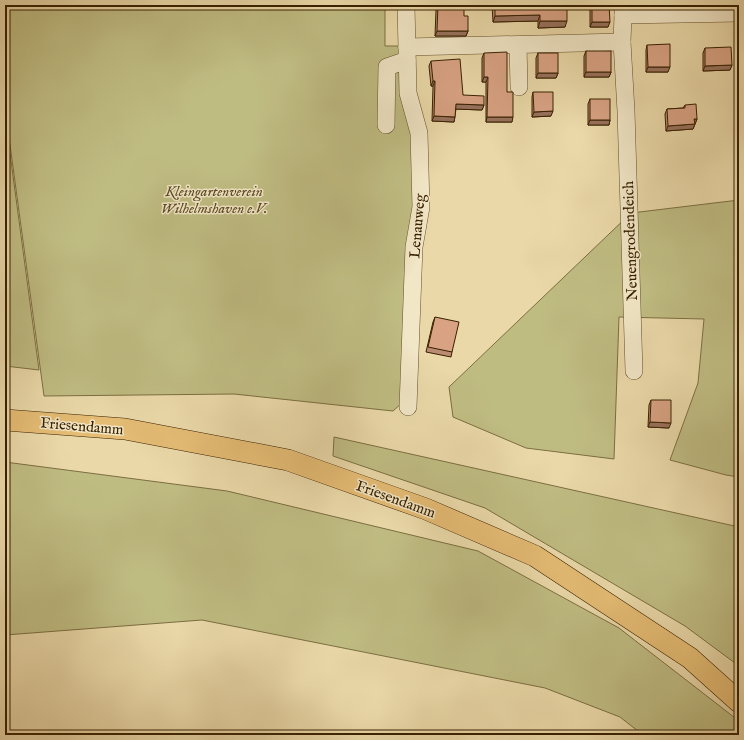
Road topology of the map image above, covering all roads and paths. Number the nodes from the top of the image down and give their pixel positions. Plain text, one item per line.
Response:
1 (406, 5) edge
2 (623, 10) edge
3 (739, 13) edge
4 (622, 42) junction
5 (518, 45) junction
6 (407, 53) junction
7 (520, 87) dead end
8 (386, 125) dead end
9 (634, 371) dead end
10 (408, 407) dead end
11 (5, 420) edge
12 (739, 702) edge

1 - 6 street, Lenauweg
2 - 3 street
2 - 4 street, Neuengrodendeich
4 - 5 street
4 - 9 street, Neuengrodendeich
5 - 6 street
5 - 7 street
6 - 8 street
6 - 10 street, Lenauweg
11 - 12 main road, Friesendamm

